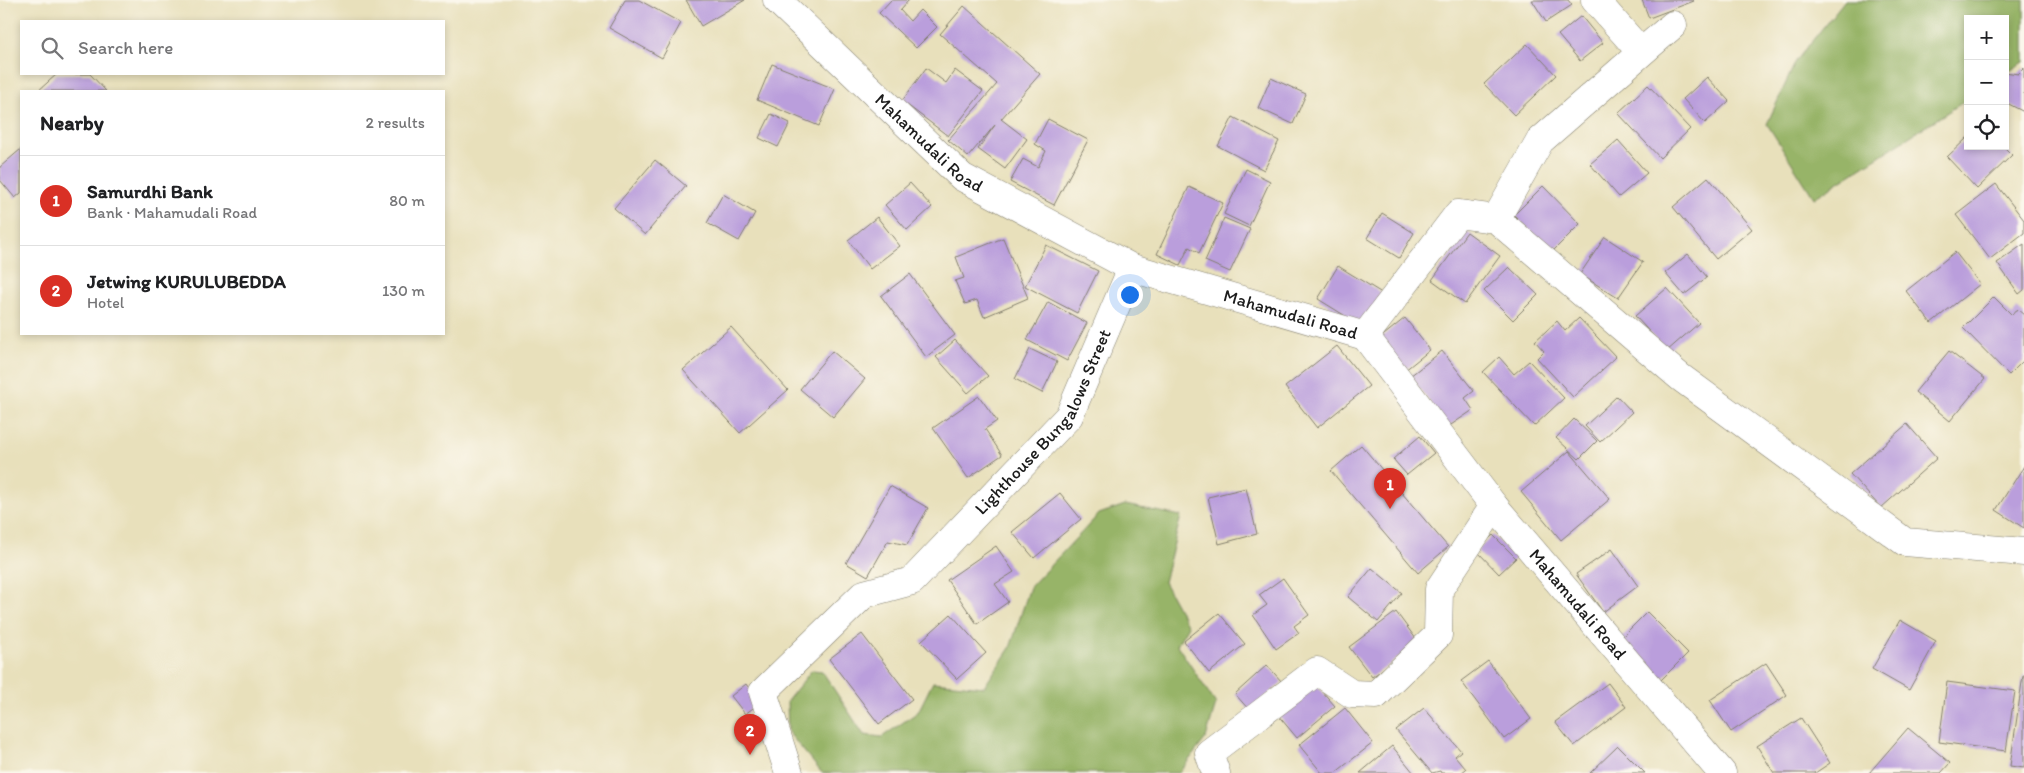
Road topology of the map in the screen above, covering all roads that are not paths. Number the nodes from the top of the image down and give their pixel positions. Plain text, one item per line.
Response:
1 (777, 0) edge
2 (1595, 0) edge
3 (1673, 25) dead end
4 (1641, 52) junction
5 (1496, 219) junction
6 (1132, 268) junction
7 (1365, 336) junction
8 (1494, 506) junction
9 (2024, 552) edge
10 (789, 773) edge
11 (1216, 773) edge
12 (1722, 773) edge

1 - 6 street, Mahamudali Road
2 - 4 street
3 - 4 street
4 - 5 street
5 - 7 street
5 - 9 street
6 - 7 street, Mahamudali Road
6 - 10 street, Lighthouse Bungalows Street
7 - 8 street, Mahamudali Road
8 - 11 street
8 - 12 street, Mahamudali Road

